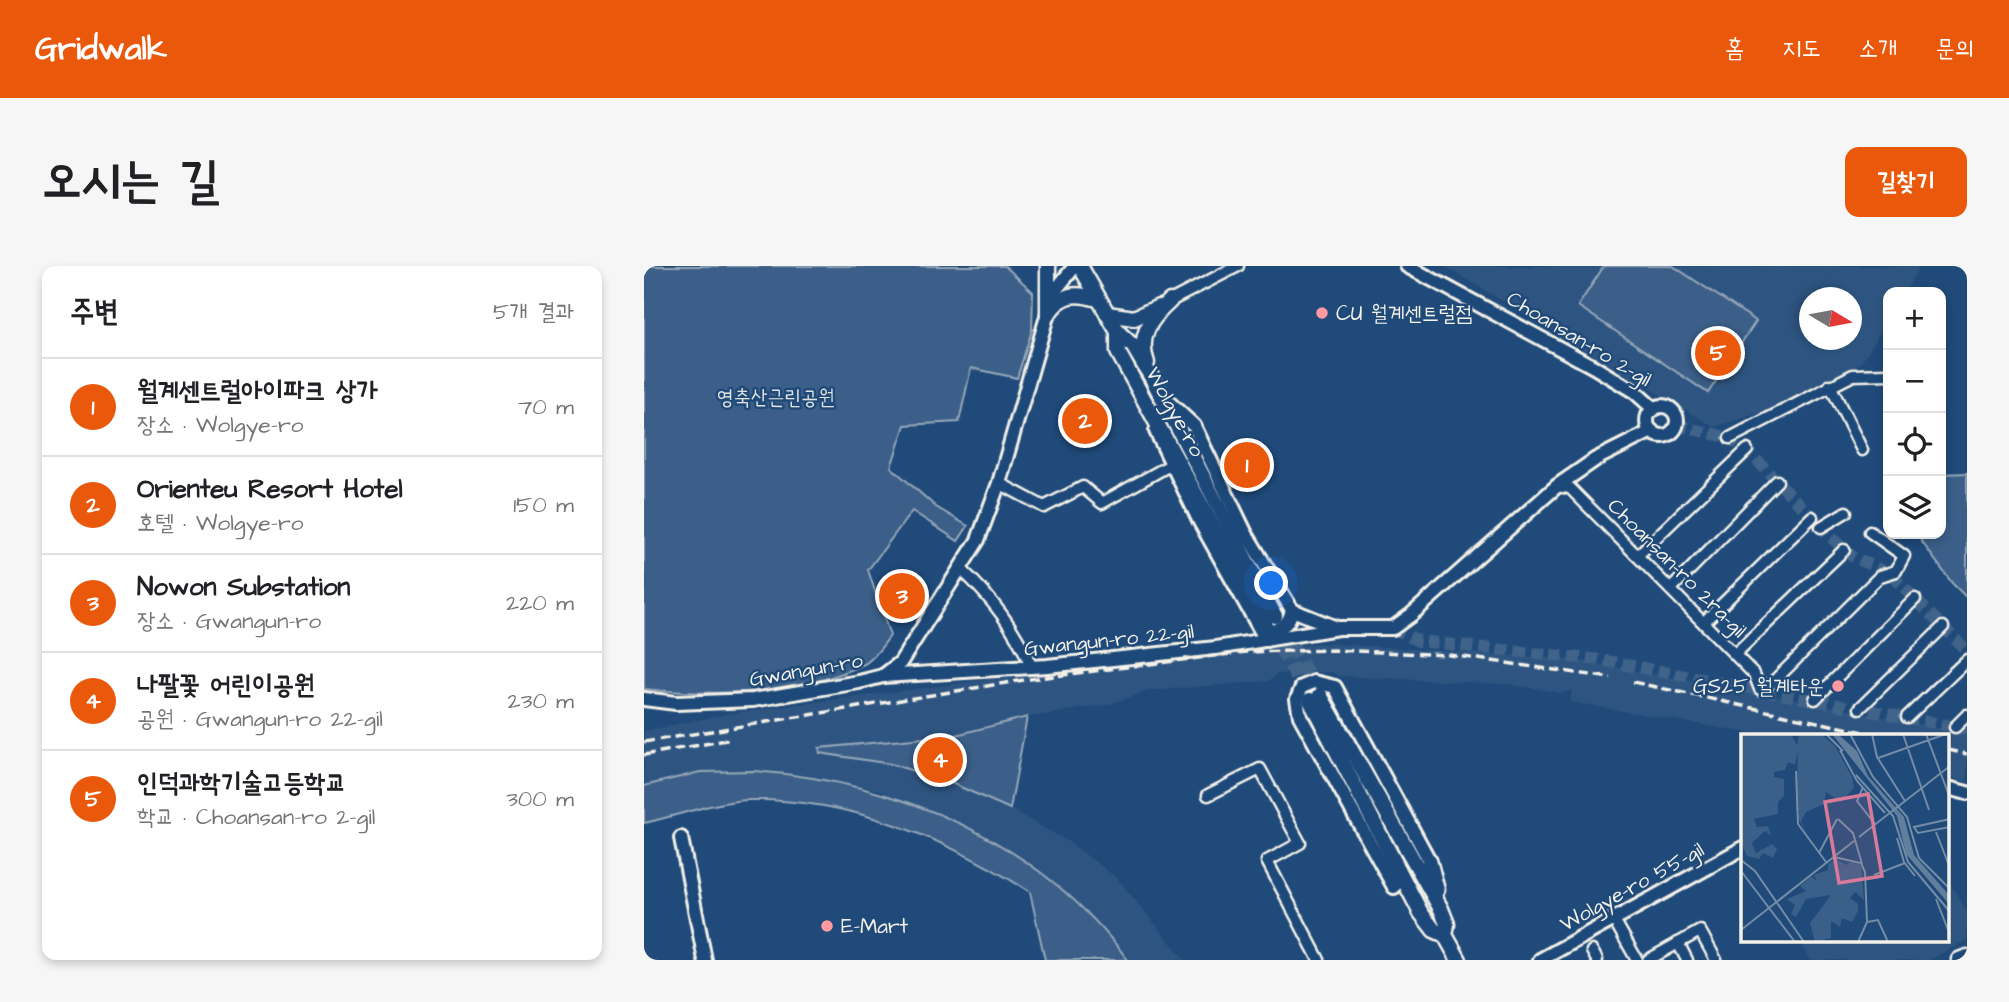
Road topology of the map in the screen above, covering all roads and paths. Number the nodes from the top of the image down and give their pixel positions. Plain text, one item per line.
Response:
1 (1048, 266) edge
2 (1075, 266) edge
3 (1080, 266) edge
4 (1238, 266) edge
5 (1407, 266) edge
6 (1098, 299) junction
7 (1170, 301) junction
8 (1048, 314) junction
9 (1107, 314) junction
10 (1118, 332) junction
11 (1883, 373) edge
12 (1830, 385) junction
13 (1156, 386) junction
14 (1145, 401) junction
15 (1654, 409) junction
16 (1651, 431) junction
17 (1730, 438) dead end
18 (1747, 450) dead end
19 (1862, 450) dead end
20 (1170, 465) junction
21 (1777, 481) dead end
22 (999, 483) junction
23 (1557, 485) junction
24 (1846, 512) dead end
25 (1812, 517) dead end
26 (1821, 527) dead end
27 (1870, 532) dead end
28 (1844, 550) dead end
29 (1638, 555) junction
30 (961, 569) junction
31 (1671, 589) junction
32 (1915, 599) dead end
33 (1292, 610) junction
34 (1266, 620) junction
35 (1704, 622) junction
36 (1943, 627) dead end
37 (1338, 628) junction
38 (1266, 640) junction
39 (1735, 654) junction
40 (1967, 660) edge
41 (1032, 667) junction
42 (883, 676) junction
43 (644, 699) edge
44 (1815, 699) dead end
45 (1860, 708) dead end
46 (1967, 715) edge
47 (1907, 717) dead end
48 (1955, 727) dead end
49 (1950, 789) edge
50 (1967, 793) edge
51 (1208, 795) dead end
52 (681, 838) dead end
53 (1741, 849) edge
54 (1429, 860) joint
55 (1394, 887) joint
56 (1441, 909) junction
57 (1421, 913) junction
58 (1613, 918) junction
59 (1445, 935) junction
60 (1678, 943) junction
61 (1967, 957) edge
62 (705, 960) edge
63 (1319, 960) edge
64 (1459, 960) edge
65 (1540, 960) edge
66 (1637, 960) edge
67 (1648, 960) edge
68 (1687, 960) edge
69 (1716, 960) edge
70 (1959, 960) edge

1 - 8 main road
2 - 8 street, Gwangun-ro
3 - 6 main road, Wolgye-ro
4 - 7 street
5 - 15 street, Choansan-ro 2-gil
6 - 8 main road
6 - 9 main road, Wolgye-ro
7 - 9 main road
7 - 13 main road
8 - 22 street, Gwangun-ro
9 - 10 main road, Wolgye-ro
10 - 13 main road, Wolgye-ro
10 - 14 main road, Wolgye-ro
11 - 12 street
12 - 17 street
12 - 19 street
13 - 33 street
13 - 34 main road, Wolgye-ro
14 - 20 street
14 - 34 main road, Wolgye-ro
15 - 16 street
15 - 16 street
16 - 23 street
18 - 29 street
20 - 22 street, Wolgye-ro
20 - 34 street
21 - 31 street
22 - 30 street, Gwangun-ro
23 - 29 street, Choansan-ro 2ra-gil
23 - 37 street
24 - 26 street
25 - 35 street
27 - 39 street, Choansan-ro 2ra-gil
28 - 39 street
29 - 31 street, Choansan-ro 2ra-gil
30 - 41 street
30 - 42 street, Gwangun-ro
31 - 35 street, Choansan-ro 2ra-gil
32 - 44 street
33 - 34 street
33 - 37 street
34 - 38 street
35 - 39 street, Choansan-ro 2ra-gil
36 - 45 street
37 - 38 street, Gwangun-ro 22-gil
38 - 41 street, Gwangun-ro 22-gil
40 - 47 street
41 - 42 street, Gwangun-ro 22-gil
42 - 43 street, Gwangun-ro
46 - 48 street
49 - 50 street
51 - 63 street
52 - 62 street
53 - 58 street, Wolgye-ro 55-gil
54 - 55 street
54 - 56 main road
55 - 57 main road
56 - 57 main road
56 - 59 main road
57 - 59 main road
58 - 65 street, Wolgye-ro 55-gil
58 - 66 street
59 - 64 main road
60 - 67 street
60 - 68 street
60 - 69 street
61 - 70 main road

